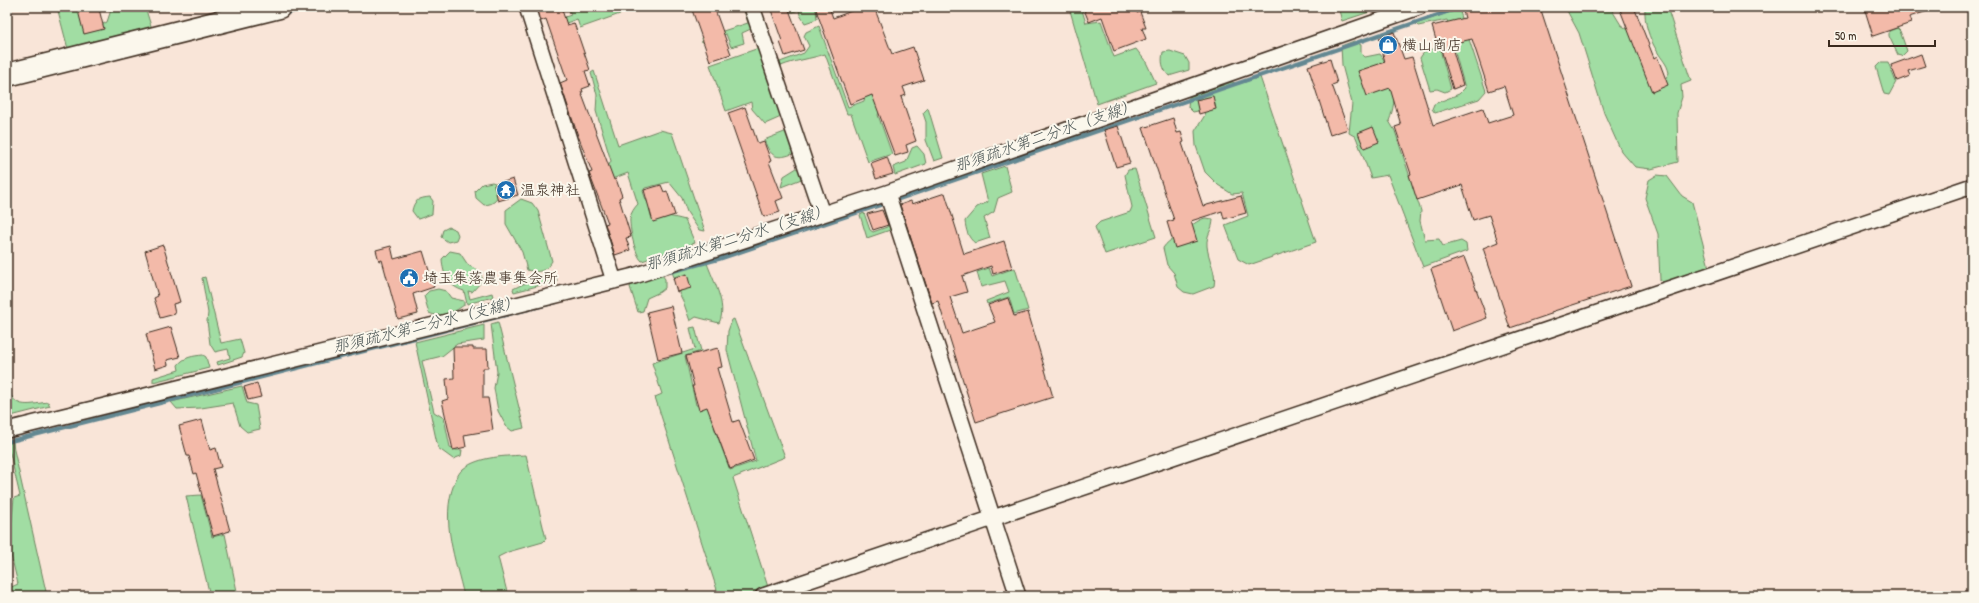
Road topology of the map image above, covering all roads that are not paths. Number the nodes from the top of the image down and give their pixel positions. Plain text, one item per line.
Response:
1 (279, 7) edge
2 (527, 7) edge
3 (752, 7) edge
4 (1419, 7) edge
5 (7, 75) edge
6 (1972, 186) edge
7 (887, 193) junction
8 (822, 214) junction
9 (614, 281) junction
10 (7, 430) edge
11 (993, 518) junction
12 (763, 596) edge
13 (1018, 596) edge

1 - 5 street
2 - 9 street
3 - 8 street
4 - 7 street
6 - 11 street
7 - 8 street
7 - 11 street
8 - 9 street
9 - 10 street
11 - 12 street
11 - 13 street

